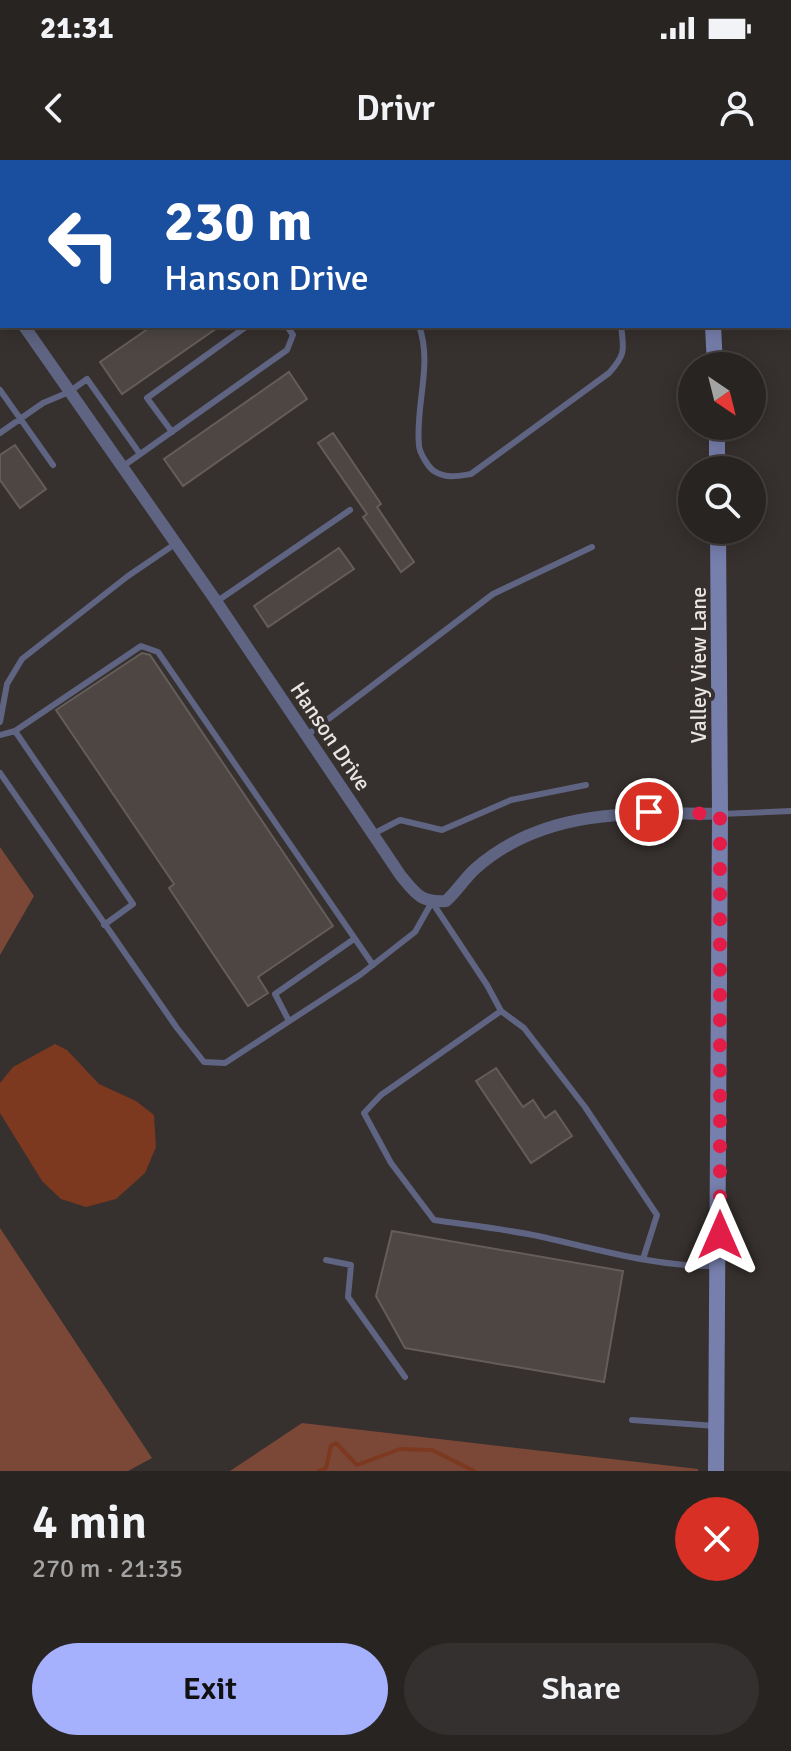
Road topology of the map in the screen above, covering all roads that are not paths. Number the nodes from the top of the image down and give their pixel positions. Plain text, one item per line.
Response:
1 (25, 328) edge
2 (244, 328) edge
3 (288, 328) edge
4 (419, 328) edge
5 (621, 328) edge
6 (713, 328) edge
7 (714, 352) edge
8 (0, 390) edge
9 (69, 392) junction
10 (20, 419) junction
11 (172, 432) junction
12 (0, 433) edge
13 (140, 454) junction
14 (53, 465) dead end
15 (122, 467) junction
16 (350, 510) dead end
17 (175, 544) junction
18 (718, 544) edge
19 (592, 547) dead end
20 (216, 602) junction
21 (0, 722) edge
22 (15, 731) junction
23 (0, 735) edge
24 (306, 736) junction
25 (0, 773) edge
26 (586, 785) dead end
27 (791, 811) edge
28 (720, 814) junction
29 (373, 834) junction
30 (432, 902) junction
31 (104, 925) junction
32 (354, 939) junction
33 (373, 965) junction
34 (501, 1011) junction
35 (289, 1021) junction
36 (643, 1259) junction
37 (326, 1260) dead end
38 (720, 1266) junction
39 (405, 1377) dead end
40 (632, 1420) dead end
41 (716, 1426) junction
42 (716, 1471) edge

1 - 9 street, Hanson Drive
2 - 11 lane
3 - 11 lane
4 - 5 lane
6 - 7 main road
8 - 10 lane
9 - 10 lane
9 - 13 lane
9 - 15 street, Hanson Drive
10 - 12 lane
10 - 14 lane
11 - 13 lane
13 - 15 lane
15 - 17 street, Hanson Drive
16 - 20 lane
17 - 20 street, Hanson Drive
17 - 21 lane
18 - 28 main road, Valley View Lane
19 - 24 lane
20 - 24 street, Hanson Drive
22 - 23 lane
22 - 31 lane
22 - 32 lane
24 - 29 street, Hanson Drive
25 - 31 lane
26 - 29 lane
27 - 28 lane
28 - 30 street
28 - 38 main road, Valley View Lane
29 - 30 street, Hanson Drive
30 - 33 lane
30 - 34 lane
31 - 35 lane
32 - 33 lane
32 - 35 lane
33 - 35 lane
34 - 36 lane
34 - 36 lane
36 - 38 lane
37 - 39 lane
38 - 41 main road, Valley View Lane
40 - 41 lane
41 - 42 main road, Valley View Lane

